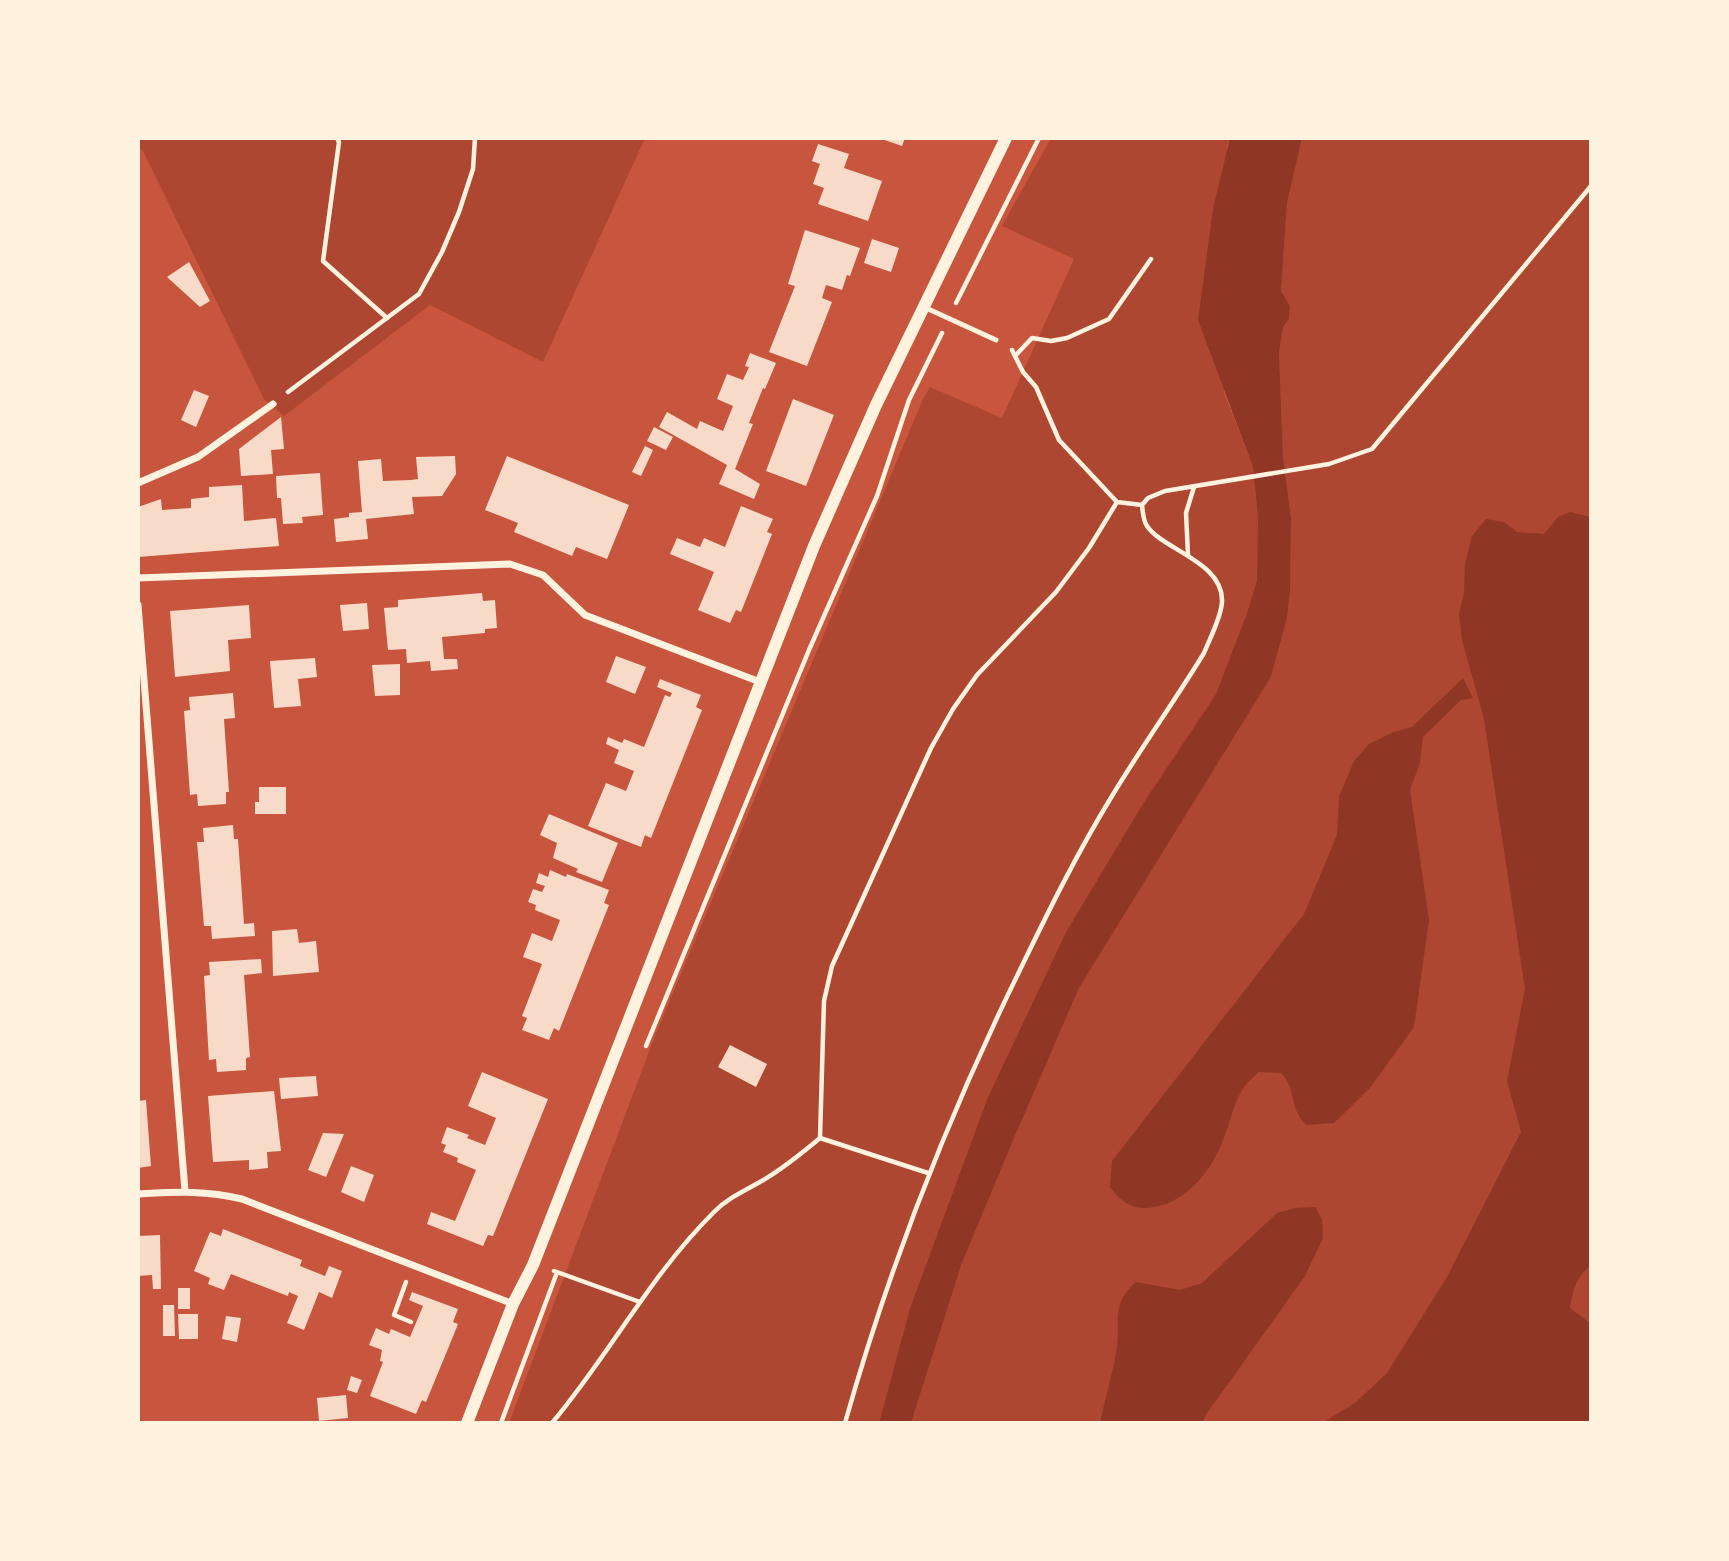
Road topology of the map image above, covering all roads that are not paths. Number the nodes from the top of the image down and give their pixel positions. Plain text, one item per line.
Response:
1 (1006, 138) edge
2 (923, 307) junction
3 (996, 340) road end
4 (273, 404) road end
5 (138, 483) edge
6 (138, 578) edge
7 (138, 605) edge
8 (760, 682) junction
9 (185, 1191) junction
10 (138, 1194) edge
11 (513, 1304) junction
12 (467, 1423) edge

1 - 2 street
2 - 3 lane
2 - 8 street
4 - 5 street
6 - 8 street
7 - 9 street
8 - 11 street
9 - 10 street
9 - 11 street
11 - 12 street

